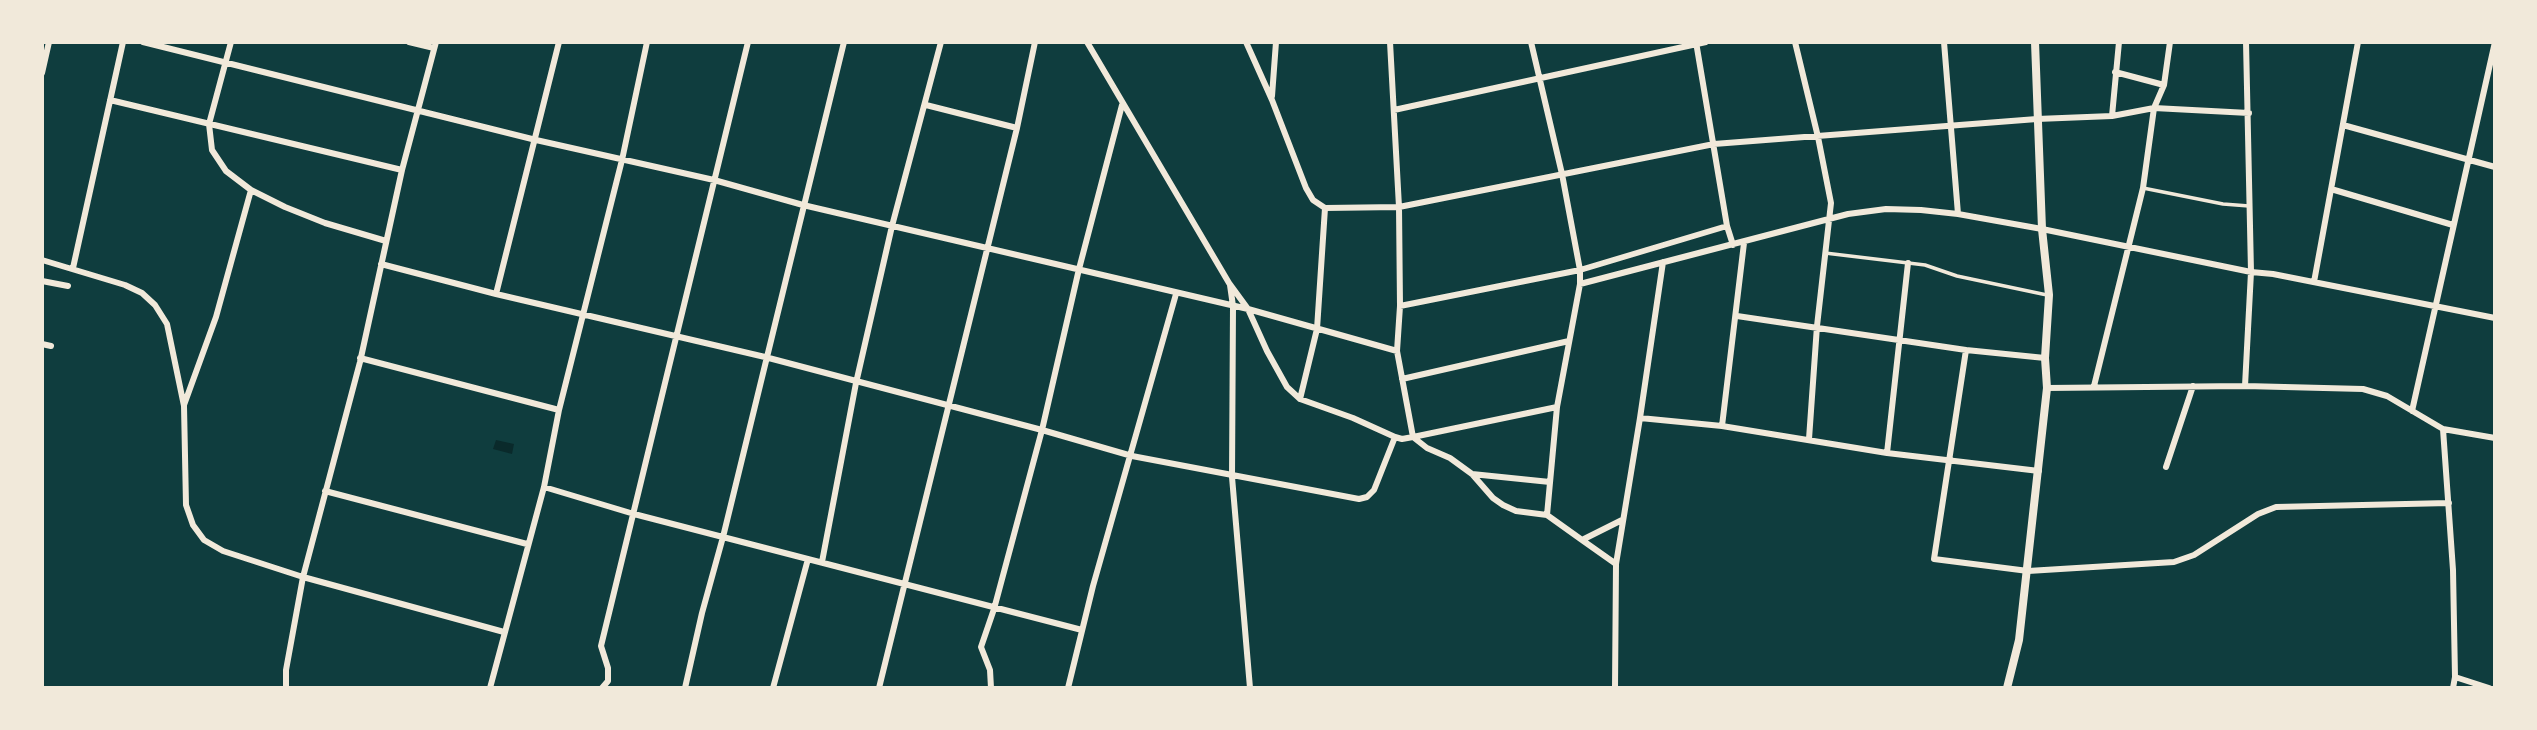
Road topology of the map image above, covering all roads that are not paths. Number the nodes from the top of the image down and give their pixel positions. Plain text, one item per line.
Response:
1 (48, 42) edge
2 (123, 42) edge
3 (143, 42) edge
4 (231, 42) edge
5 (409, 42) edge
6 (559, 42) edge
7 (648, 42) edge
8 (748, 42) edge
9 (844, 42) edge
10 (942, 42) edge
11 (1035, 42) edge
12 (1087, 42) edge
13 (1246, 42) edge
14 (1276, 42) edge
15 (1390, 42) edge
16 (1531, 42) edge
17 (1706, 42) edge
18 (1795, 42) edge
19 (1944, 42) edge
20 (2035, 42) edge
21 (2119, 42) edge
22 (2170, 42) edge
23 (2246, 42) edge
24 (2358, 42) edge
25 (2495, 42) edge
26 (1697, 43) edge
27 (435, 45) edge
28 (226, 62) junction
29 (2115, 72) junction
30 (42, 73) edge
31 (1539, 78) junction
32 (2164, 85) junction
33 (110, 100) junction
34 (1272, 100) junction
35 (1122, 104) junction
36 (926, 105) junction
37 (2154, 108) junction
38 (417, 110) junction
39 (1394, 110) junction
40 (2249, 113) junction
41 (2112, 116) junction
42 (2038, 119) junction
43 (209, 124) junction
44 (2343, 125) junction
45 (1951, 126) junction
46 (1017, 128) junction
47 (1818, 137) junction
48 (536, 139) junction
49 (1714, 144) junction
50 (622, 160) junction
51 (2469, 160) junction
52 (2495, 167) edge
53 (402, 170) junction
54 (1562, 174) junction
55 (714, 180) junction
56 (2143, 188) junction
57 (2331, 189) junction
58 (250, 190) junction
59 (803, 205) junction
60 (2249, 206) junction
61 (1399, 207) junction
62 (1325, 208) junction
63 (1958, 214) junction
64 (1830, 218) junction
65 (2453, 225) junction
66 (892, 226) junction
67 (1727, 226) junction
68 (2042, 229) junction
69 (386, 241) junction
70 (1744, 243) junction
71 (1733, 245) junction
72 (987, 247) junction
73 (2130, 248) junction
74 (1825, 253) junction
75 (42, 260) edge
76 (1663, 262) junction
77 (1908, 263) junction
78 (380, 264) junction
79 (73, 268) junction
80 (1079, 269) junction
81 (1580, 270) junction
82 (2251, 272) junction
83 (42, 281) edge
84 (2314, 282) junction
85 (1229, 283) junction
86 (1580, 284) junction
87 (68, 286) dead end
88 (1177, 293) junction
89 (496, 294) junction
90 (2049, 295) junction
91 (1233, 306) junction
92 (1400, 306) junction
93 (2435, 306) junction
94 (1248, 309) junction
95 (583, 313) junction
96 (1737, 316) junction
97 (2495, 318) edge
98 (1817, 326) junction
99 (1317, 329) junction
100 (676, 336) junction
101 (1900, 340) junction
102 (1569, 341) junction
103 (42, 344) edge
104 (51, 346) dead end
105 (1966, 350) junction
106 (1397, 351) junction
107 (765, 357) junction
108 (360, 358) junction
109 (2045, 358) junction
110 (1402, 379) junction
111 (856, 383) junction
112 (2094, 386) junction
113 (2193, 386) junction
114 (2245, 386) junction
115 (2048, 388) junction
116 (1300, 399) junction
117 (948, 405) junction
118 (184, 406) junction
119 (1557, 407) junction
120 (559, 410) junction
121 (2413, 411) junction
122 (1640, 418) junction
123 (1722, 426) junction
124 (2443, 429) junction
125 (1042, 430) junction
126 (1395, 437) junction
127 (1413, 437) junction
128 (2495, 438) edge
129 (1809, 439) junction
130 (1887, 453) junction
131 (1132, 456) junction
132 (1950, 461) junction
133 (2166, 467) dead end
134 (2039, 471) junction
135 (1472, 474) junction
136 (1232, 477) junction
137 (1550, 482) junction
138 (544, 487) junction
139 (325, 491) junction
140 (2449, 503) junction
141 (635, 514) junction
142 (1547, 515) junction
143 (1622, 520) junction
144 (723, 537) junction
145 (1582, 540) junction
146 (527, 544) junction
147 (808, 559) junction
148 (822, 562) junction
149 (1616, 564) junction
150 (2028, 571) junction
151 (303, 577) junction
152 (905, 583) junction
153 (993, 608) junction
154 (1082, 630) junction
155 (504, 632) junction
156 (2455, 677) junction
157 (286, 688) edge
158 (490, 688) edge
159 (602, 688) edge
160 (685, 688) edge
161 (773, 688) edge
162 (879, 688) edge
163 (992, 688) edge
164 (1068, 688) edge
165 (1250, 688) edge
166 (1615, 688) edge
167 (2007, 688) edge
168 (2453, 688) edge
169 (2489, 688) edge

1 - 30 street
2 - 33 street
3 - 28 street
4 - 28 street
5 - 27 street
6 - 48 street
7 - 50 street
8 - 55 street
9 - 59 street
10 - 36 street
11 - 46 street
12 - 35 street
13 - 34 street
14 - 34 street
15 - 39 street
16 - 31 street
17 - 26 street
18 - 47 street
19 - 45 street
20 - 42 street
21 - 29 street
22 - 32 street
23 - 40 street
24 - 44 street
25 - 51 street
26 - 31 street
26 - 49 street
27 - 38 street
28 - 38 street
28 - 43 street
29 - 32 street
29 - 41 street
31 - 39 street
31 - 54 street
32 - 37 street
33 - 43 street
33 - 79 street
34 - 62 street
35 - 80 street
35 - 85 street
36 - 46 street
36 - 66 street
37 - 40 street
37 - 41 street
37 - 56 street
38 - 48 street
38 - 53 street
39 - 61 street
40 - 60 street
41 - 42 street
42 - 45 street
42 - 68 street
43 - 53 street
43 - 58 street
44 - 51 street
44 - 57 street
45 - 47 street
45 - 63 street
46 - 72 street
47 - 49 street
47 - 64 street
48 - 50 street
48 - 89 street
49 - 54 street
49 - 67 street
50 - 55 street
50 - 95 street
51 - 52 street
51 - 65 street
53 - 69 street
54 - 61 street
54 - 81 street
55 - 59 street
55 - 100 street
56 - 60 lane
56 - 73 street
57 - 65 street
57 - 84 street
58 - 69 street
58 - 118 street
59 - 66 street
59 - 107 street
60 - 82 street
61 - 62 street
61 - 92 street
62 - 99 street
63 - 64 street
63 - 68 street
64 - 70 street
64 - 74 street
65 - 93 street
66 - 72 street
66 - 111 street
67 - 71 street
67 - 81 street
68 - 73 street
68 - 90 street
69 - 78 street
70 - 71 street
70 - 96 street
71 - 76 street
72 - 80 street
72 - 117 street
73 - 82 street
73 - 112 street
74 - 77 lane
74 - 98 street
75 - 79 street
76 - 86 street
76 - 122 street
77 - 90 lane
77 - 101 street
78 - 89 street
78 - 108 street
79 - 118 street
80 - 88 street
80 - 125 street
81 - 86 street
81 - 92 street
82 - 84 street
82 - 114 street
83 - 87 street
84 - 93 street
85 - 91 street
85 - 94 street
86 - 102 street
88 - 91 street
88 - 131 street
89 - 95 street
90 - 109 street
91 - 94 street
91 - 136 street
92 - 106 street
93 - 97 street
93 - 121 street
94 - 99 street
94 - 116 street
95 - 100 street
95 - 120 street
96 - 98 street
96 - 123 street
98 - 101 street
98 - 129 street
99 - 106 street
99 - 116 street
100 - 107 street
100 - 141 street
101 - 105 street
101 - 130 street
102 - 110 street
102 - 119 street
103 - 104 street
105 - 109 street
105 - 132 street
106 - 110 street
107 - 111 street
107 - 144 street
108 - 120 street
108 - 139 street
109 - 115 street
110 - 127 street
111 - 117 street
111 - 148 street
112 - 113 street
112 - 115 street
113 - 114 street
113 - 133 street
114 - 121 street
115 - 134 street
116 - 126 street
117 - 125 street
117 - 152 street
118 - 151 street
119 - 127 street
119 - 137 street
120 - 138 street
121 - 124 street
122 - 123 street
122 - 143 street
123 - 129 street
124 - 128 street
124 - 140 street
125 - 131 street
125 - 153 street
126 - 127 street
126 - 136 street
127 - 135 street
129 - 130 street
130 - 132 street
131 - 136 street
131 - 154 street
132 - 134 street
132 - 150 street
134 - 150 street
135 - 137 street
135 - 142 street
136 - 165 street
137 - 142 street
138 - 141 street
138 - 146 street
139 - 146 street
139 - 151 street
140 - 150 street
140 - 156 street
141 - 144 street
141 - 159 street
142 - 145 street
143 - 145 street
143 - 149 street
144 - 147 street
144 - 160 street
145 - 149 street
146 - 155 street
147 - 148 street
147 - 161 street
148 - 152 street
149 - 166 street
150 - 167 street
151 - 155 street
151 - 157 street
152 - 153 street
152 - 162 street
153 - 154 street
153 - 163 street
154 - 164 street
155 - 158 street
156 - 168 street
156 - 169 street

